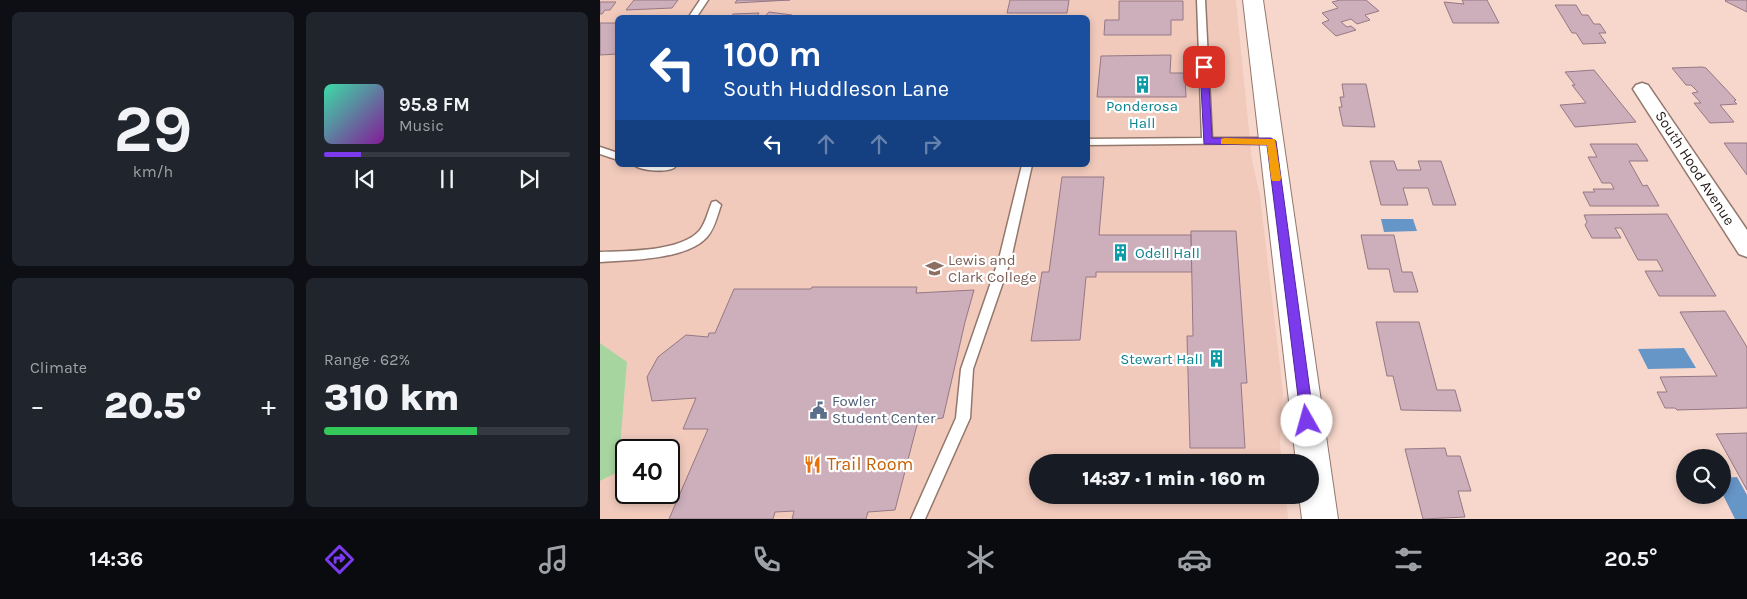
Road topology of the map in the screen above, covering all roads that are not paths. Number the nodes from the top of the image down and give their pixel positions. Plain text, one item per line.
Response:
1 (704, 0) edge
2 (1201, 0) edge
3 (1253, 0) edge
4 (694, 15) edge
5 (1642, 88) dead end
6 (1208, 141) junction
7 (1271, 141) junction
8 (1090, 142) edge
9 (600, 150) edge
10 (615, 156) edge
11 (1027, 167) edge
12 (716, 205) dead end
13 (1747, 248) edge
14 (600, 257) edge
15 (918, 519) edge
16 (1320, 519) edge

1 - 4 lane
2 - 6 lane
3 - 7 street
5 - 13 street, South Hood Avenue
6 - 7 lane
6 - 8 lane
7 - 16 street
9 - 10 lane
11 - 15 lane
12 - 14 lane

